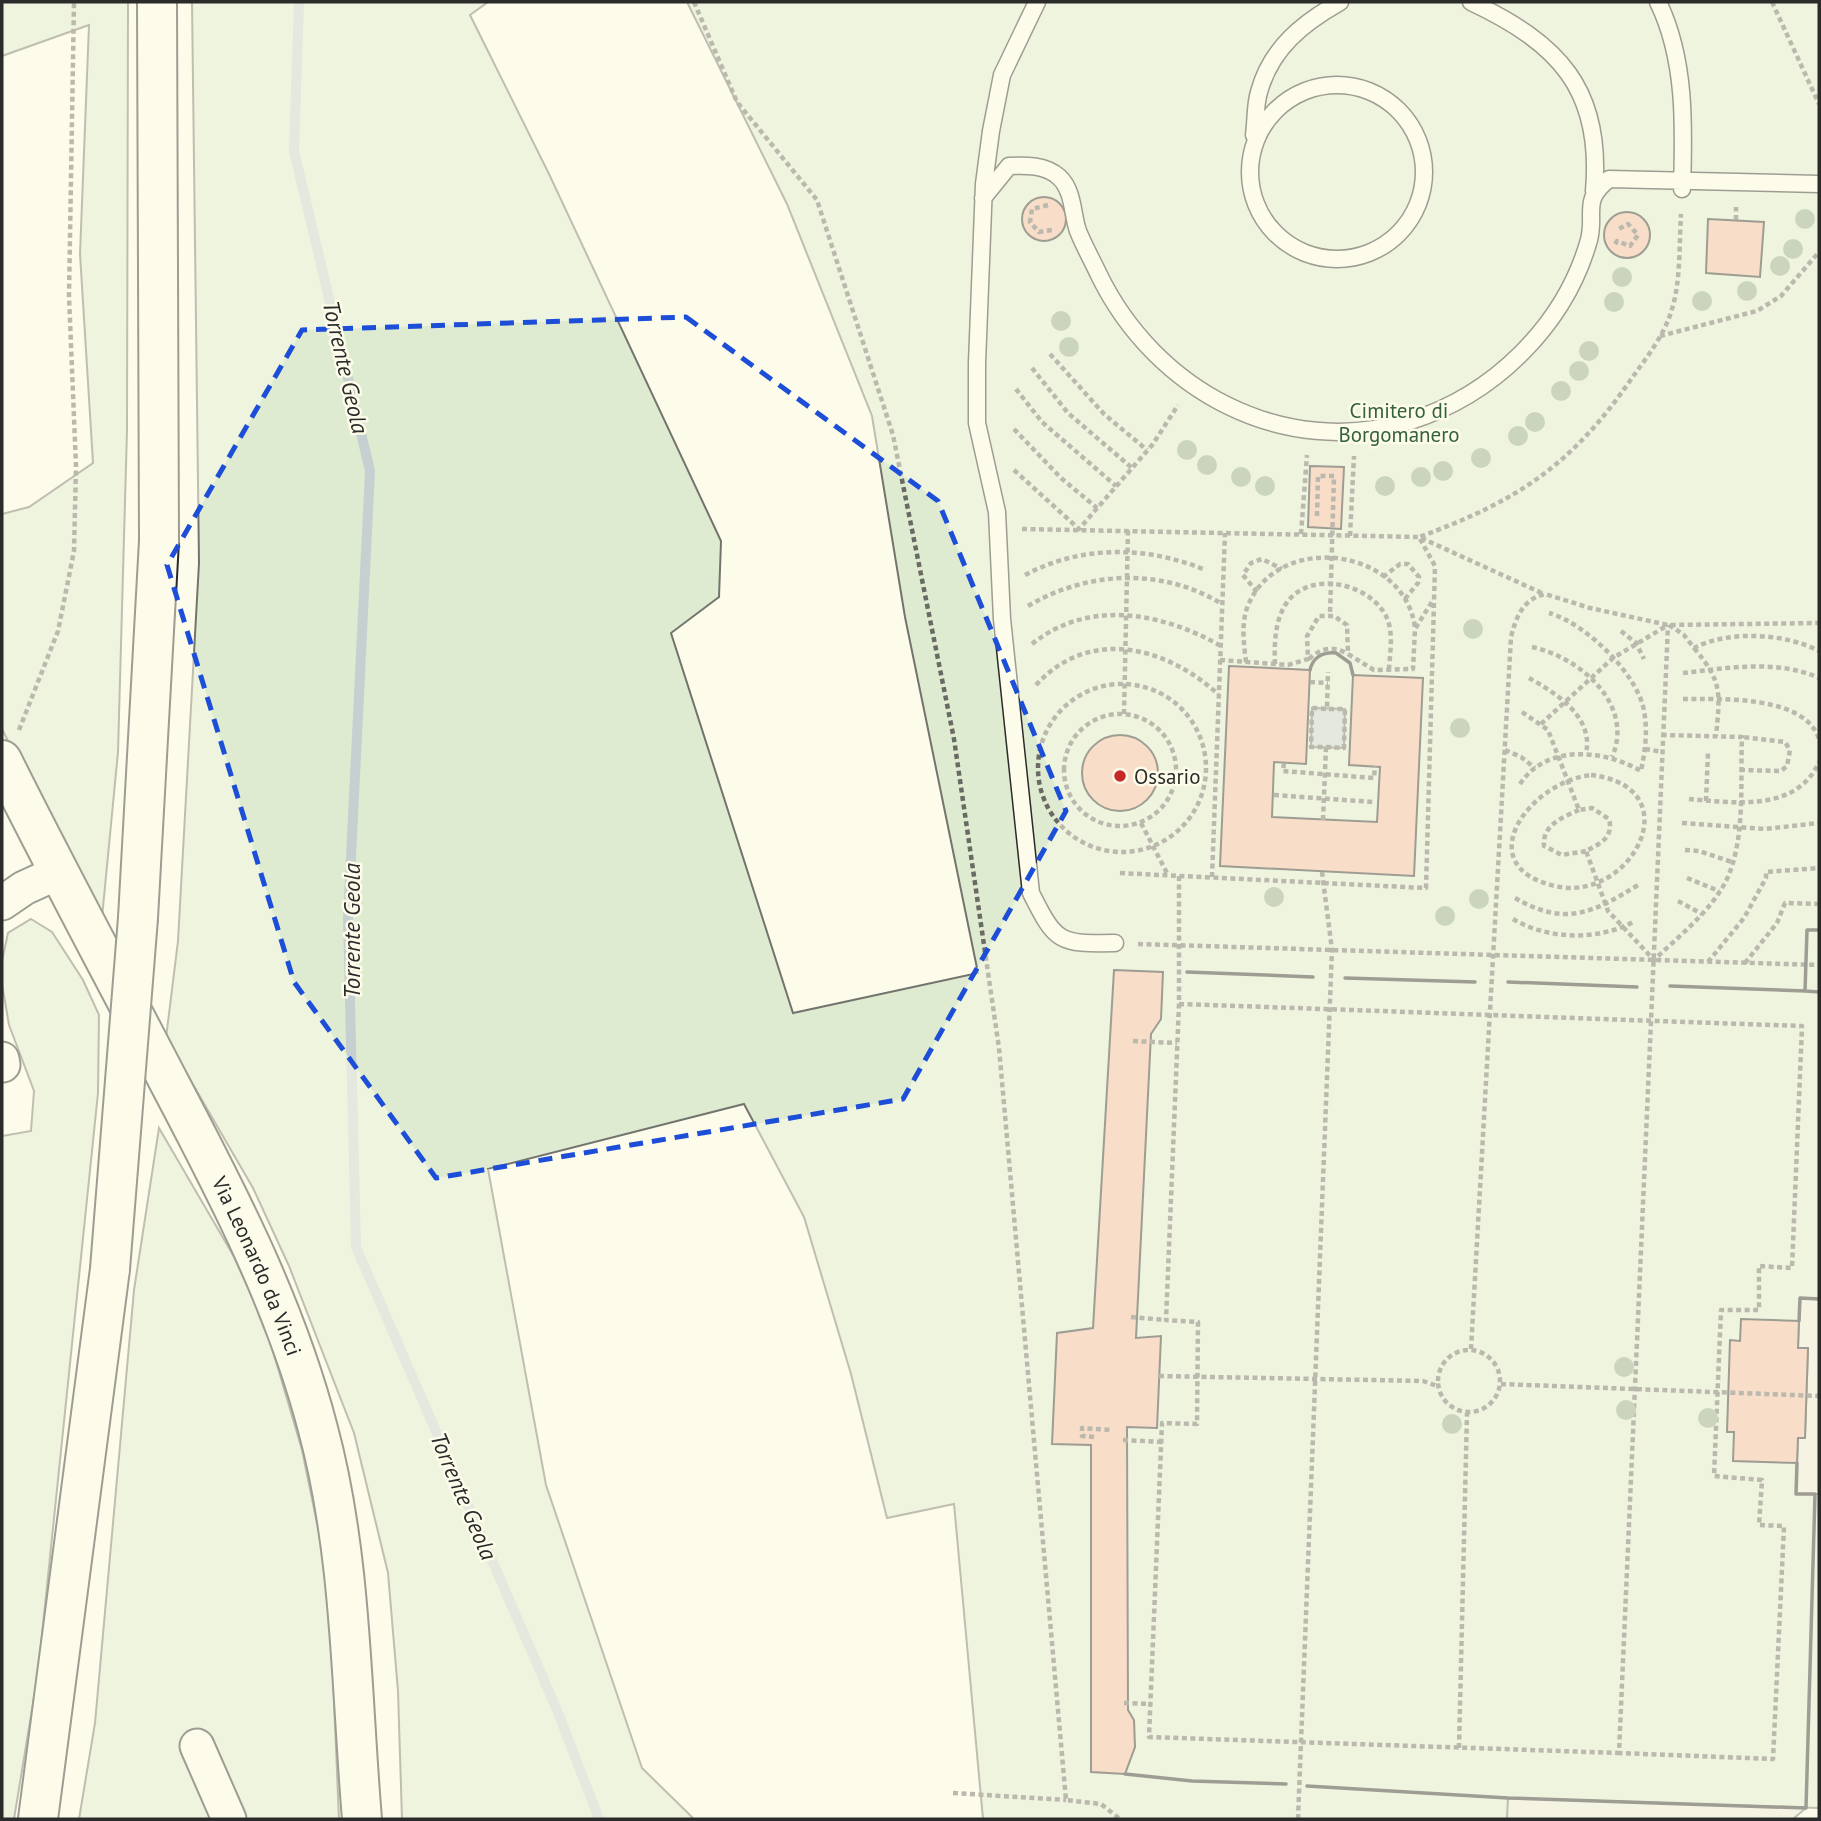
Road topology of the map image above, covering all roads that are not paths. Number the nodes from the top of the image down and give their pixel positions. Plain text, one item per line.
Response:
1 (158, 2) edge
2 (1037, 2) edge
3 (1340, 2) edge
4 (1471, 2) edge
5 (1658, 2) edge
6 (1253, 145) junction
7 (1682, 184) junction
8 (1819, 184) edge
9 (1594, 191) junction
10 (983, 198) junction
11 (8, 749) edge
12 (59, 872) junction
13 (2, 903) edge
14 (1115, 943) road end
15 (197, 1746) dead end
16 (38, 1819) edge
17 (229, 1819) edge
18 (362, 1819) edge

1 - 16 main road, bridge
2 - 10 lane
3 - 6 lane
4 - 9 lane
5 - 7 lane
6 - 6 lane
7 - 8 lane
7 - 9 lane
9 - 10 lane
10 - 14 lane
11 - 12 main road, Via Leonardo da Vinci
12 - 13 street
12 - 18 main road, Via Leonardo da Vinci
15 - 17 street

